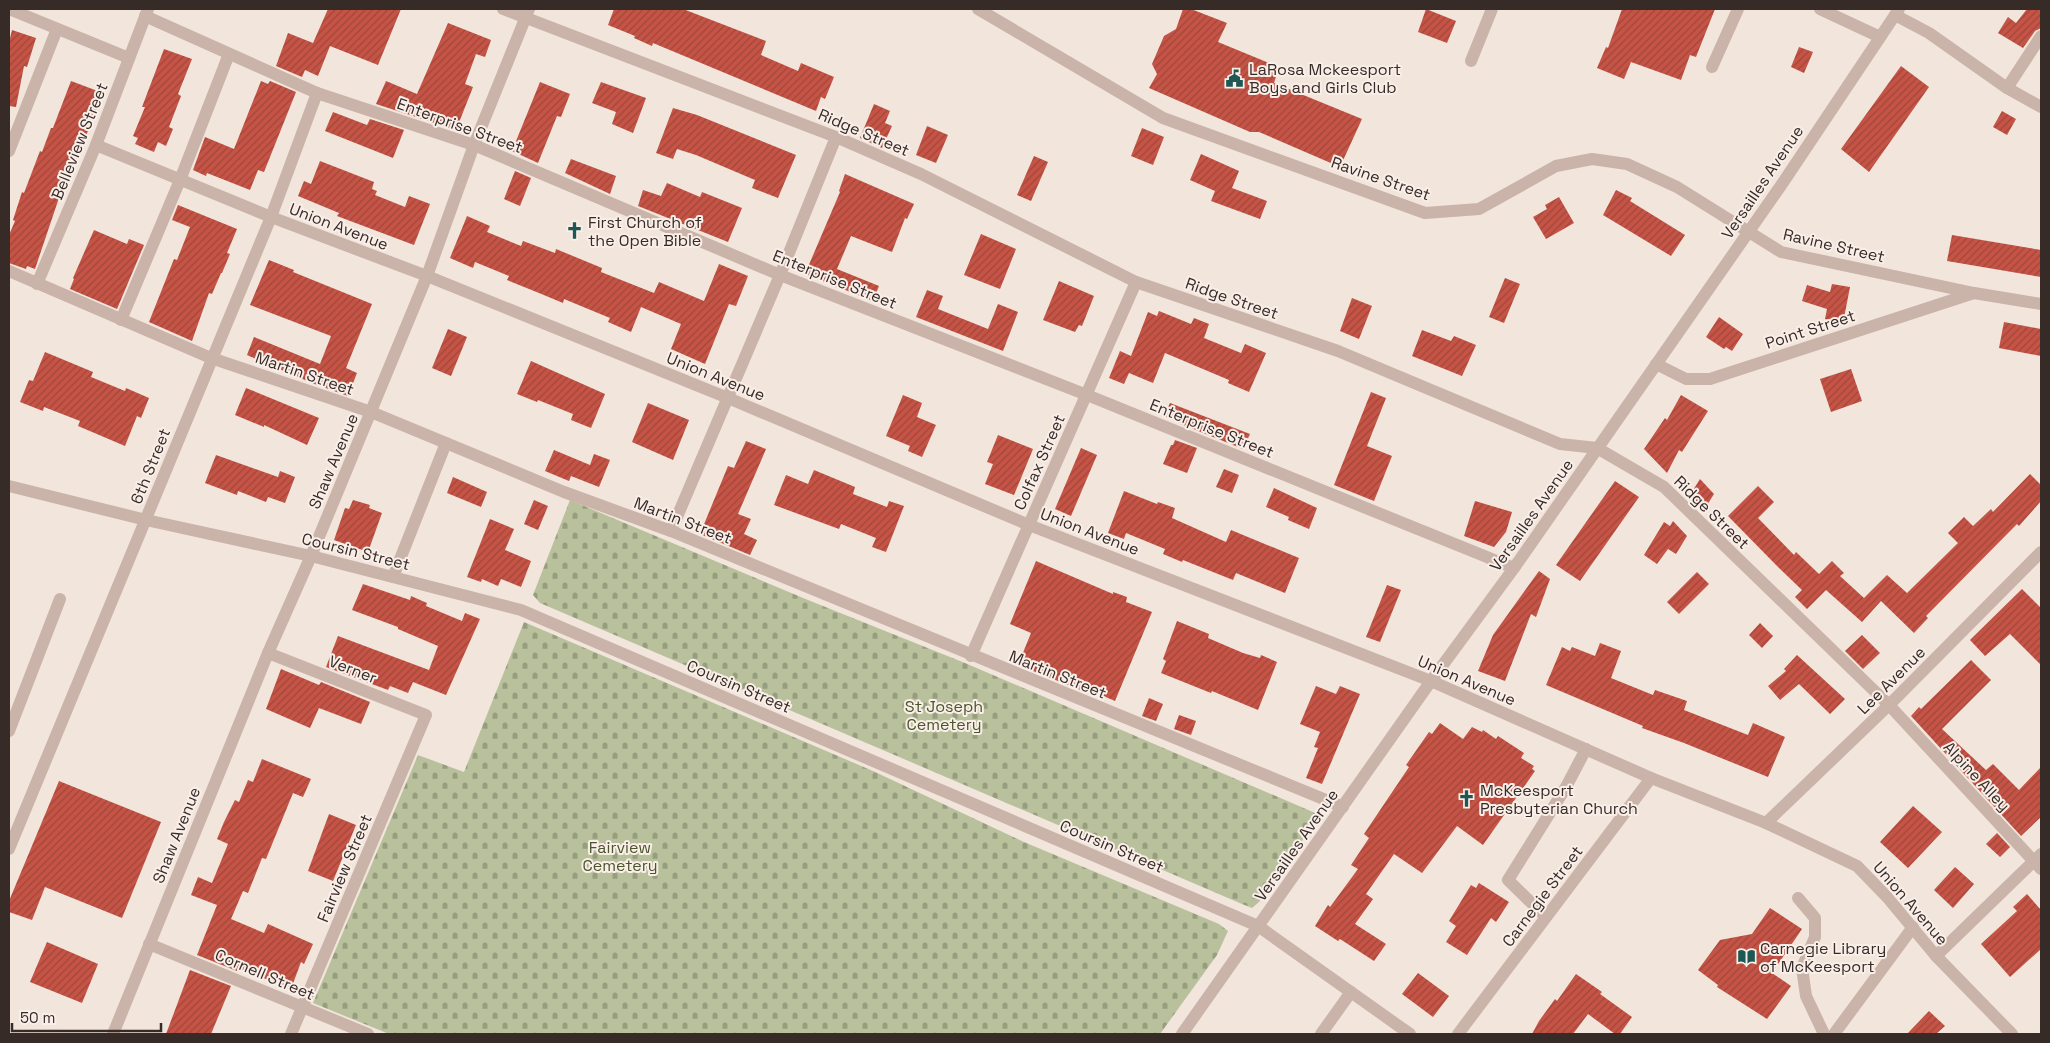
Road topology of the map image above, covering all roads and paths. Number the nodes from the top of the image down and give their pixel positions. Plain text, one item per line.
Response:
1 (9, 9) edge
2 (503, 9) edge
3 (978, 9) edge
4 (1492, 9) edge
5 (1738, 9) edge
6 (1820, 9) edge
7 (147, 12) edge
8 (1897, 12) edge
9 (527, 13) edge
10 (57, 29) junction
11 (2041, 36) edge
12 (1880, 37) junction
13 (230, 54) junction
14 (129, 58) junction
15 (1471, 60) dead end
16 (1712, 67) dead end
17 (2007, 88) junction
18 (317, 93) junction
19 (2041, 107) edge
20 (836, 136) junction
21 (96, 145) junction
22 (474, 145) junction
23 (9, 151) edge
24 (180, 180) junction
25 (271, 217) junction
26 (9, 271) edge
27 (780, 275) junction
28 (426, 276) junction
29 (1136, 282) junction
30 (37, 284) junction
31 (1974, 292) junction
32 (2041, 304) edge
33 (121, 320) junction
34 (211, 358) junction
35 (1656, 364) junction
36 (1087, 395) junction
37 (728, 398) junction
38 (371, 412) junction
39 (446, 443) junction
40 (1597, 448) junction
41 (9, 486) edge
42 (146, 520) junction
43 (1029, 525) junction
44 (671, 531) junction
45 (311, 556) junction
46 (2040, 557) edge
47 (1514, 568) junction
48 (394, 577) junction
49 (60, 599) dead end
50 (268, 653) junction
51 (971, 656) junction
52 (1431, 682) junction
53 (1889, 705) junction
54 (426, 715) joint
55 (9, 731) edge
56 (1586, 749) junction
57 (1651, 778) junction
58 (1343, 807) junction
59 (1766, 823) junction
60 (9, 849) edge
61 (2039, 862) edge
62 (1798, 898) dead end
63 (1546, 917) junction
64 (1258, 926) junction
65 (1913, 927) junction
66 (149, 944) junction
67 (1936, 956) junction
68 (1351, 992) junction
69 (302, 1008) junction
70 (113, 1034) edge
71 (290, 1034) edge
72 (368, 1034) edge
73 (1182, 1034) edge
74 (1321, 1034) edge
75 (1410, 1034) edge
76 (1458, 1034) edge
77 (1824, 1034) edge
78 (1834, 1034) edge
79 (2012, 1034) edge

1 - 10 street
2 - 9 street, Ridge Street
3 - 31 street, Ravine Street
4 - 15 street
5 - 16 street
6 - 12 street
7 - 13 street, Enterprise Street
7 - 14 street, Belleview Street
8 - 12 street, Versailles Avenue
8 - 17 street
9 - 20 street, Ridge Street
9 - 22 street, Shaw Avenue
10 - 14 street
10 - 23 street
11 - 17 street
12 - 35 street, Versailles Avenue
13 - 18 street, Enterprise Street
13 - 24 street
14 - 21 street, Belleview Street
17 - 19 street
18 - 22 street, Enterprise Street
18 - 25 street, 6th Street
20 - 27 street
20 - 29 street, Ridge Street
21 - 24 street, Union Avenue
21 - 30 street, Belleview Street
22 - 27 street, Enterprise Street
22 - 28 street, Shaw Avenue
24 - 25 street, Union Avenue
24 - 33 street
25 - 28 street, Union Avenue
25 - 34 street, 6th Street
26 - 30 street, Martin Street
27 - 36 street, Enterprise Street
27 - 37 street
28 - 37 street, Union Avenue
28 - 38 street, Shaw Avenue
29 - 36 street, Colfax Street
29 - 40 street, Ridge Street
30 - 33 street, Martin Street
31 - 32 street, Ravine Street
31 - 35 street, Point Street
33 - 34 street, Martin Street
34 - 38 street, Martin Street
34 - 42 street, 6th Street
35 - 40 street, Versailles Avenue
36 - 43 street, Colfax Street
36 - 47 street, Enterprise Street
37 - 43 street, Union Avenue
37 - 44 street
38 - 39 street, Martin Street
38 - 45 street, Shaw Avenue
39 - 44 street, Martin Street
39 - 48 street
40 - 47 street, Versailles Avenue
40 - 53 street, Ridge Street
41 - 42 street, Coursin Street
42 - 45 street, Coursin Street
42 - 60 street, 6th Street
43 - 51 street, Colfax Street
43 - 52 street, Union Avenue
44 - 51 street, Martin Street
45 - 48 street, Coursin Street
45 - 50 street, Shaw Avenue
46 - 53 street, Lee Avenue
47 - 52 street, Versailles Avenue
48 - 64 street, Coursin Street
49 - 55 street
50 - 54 street, Verner
50 - 66 street, Shaw Avenue
51 - 58 street, Martin Street
52 - 56 street, Union Avenue
52 - 58 street, Versailles Avenue
53 - 59 street, Lee Avenue
53 - 61 street, Alpine Alley
54 - 69 street, Fairview Street
56 - 57 street, Union Avenue
56 - 63 street
57 - 59 street, Union Avenue
57 - 63 street, Carnegie Street
58 - 64 street, Versailles Avenue
59 - 65 street, Union Avenue
61 - 67 street
62 - 77 street
63 - 76 street, Carnegie Street
64 - 68 street, Coursin Street
64 - 73 street, Versailles Avenue
65 - 67 street, Union Avenue
65 - 78 street
66 - 69 street, Cornell Street
66 - 70 street, Shaw Avenue
67 - 79 street, Union Avenue
68 - 74 street
68 - 75 street, Coursin Street
69 - 71 street, Fairview Street
69 - 72 street, Cornell Street

